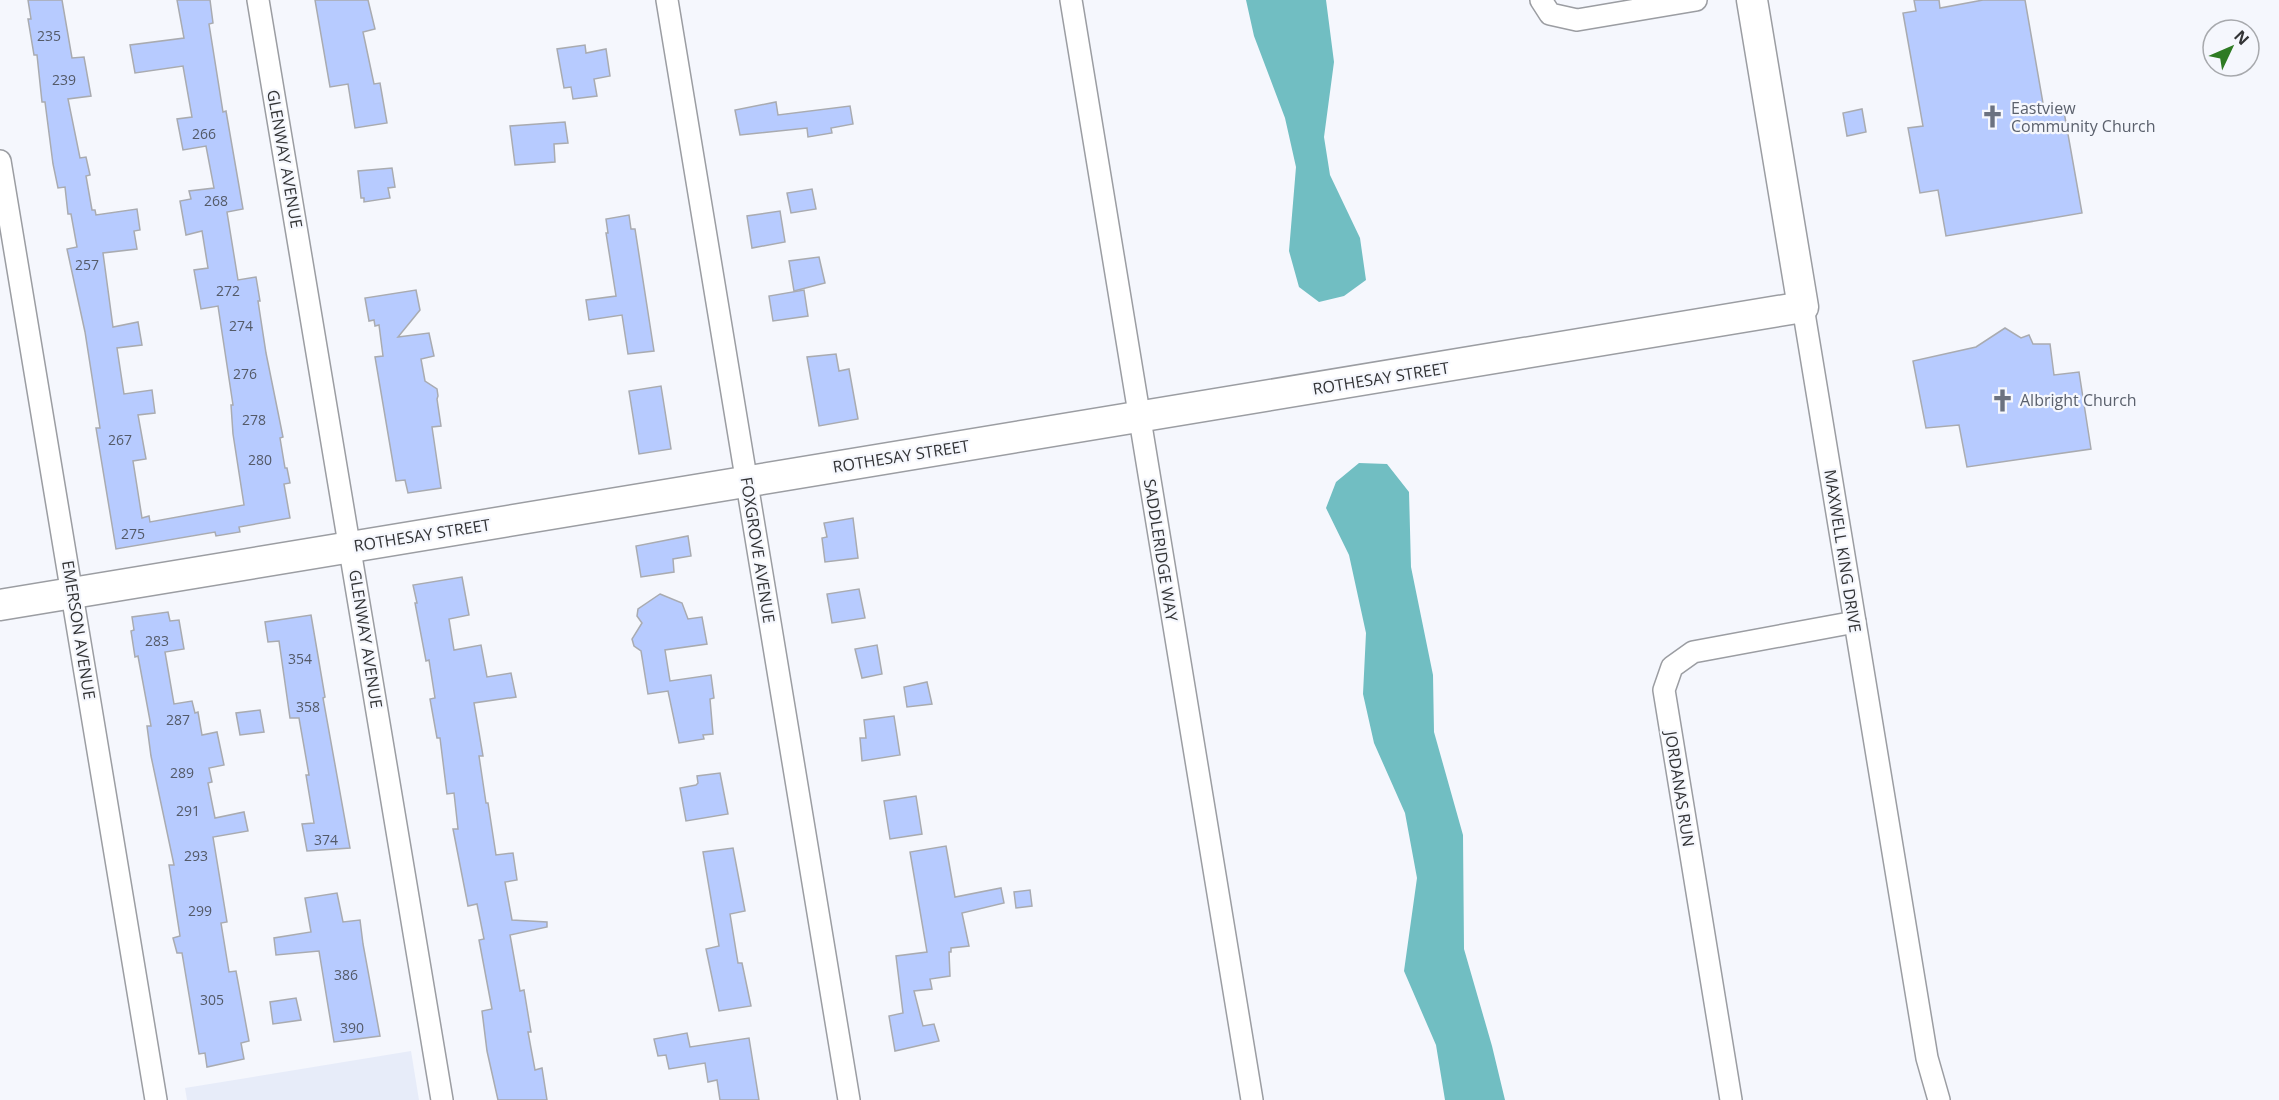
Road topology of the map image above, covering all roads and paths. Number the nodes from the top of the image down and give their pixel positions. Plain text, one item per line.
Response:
1 (258, 0) edge
2 (667, 0) edge
3 (1071, 0) edge
4 (1541, 0) edge
5 (1696, 0) edge
6 (1752, 0) edge
7 (0, 161) edge
8 (1803, 307) junction
9 (1140, 418) junction
10 (747, 481) junction
11 (350, 547) junction
12 (73, 593) junction
13 (0, 605) edge
14 (1855, 622) junction
15 (156, 1100) edge
16 (442, 1100) edge
17 (849, 1100) edge
18 (1252, 1100) edge
19 (1731, 1100) edge
20 (1939, 1100) edge

1 - 11 street, GLENWAY AVENUE
2 - 10 street, FOXGROVE AVENUE
3 - 9 street, SADDLERIDGE WAY
4 - 5 street
6 - 8 street, MAXWELL KING DRIVE
7 - 12 street, EMERSON AVENUE
8 - 9 street, ROTHESAY STREET
8 - 14 street, MAXWELL KING DRIVE
9 - 10 street, ROTHESAY STREET
9 - 18 street, SADDLERIDGE WAY
10 - 11 street, ROTHESAY STREET
10 - 17 street, FOXGROVE AVENUE
11 - 12 street, ROTHESAY STREET
11 - 16 street, GLENWAY AVENUE
12 - 13 street, ROTHESAY STREET
12 - 15 street, EMERSON AVENUE
14 - 19 street, JORDANAS RUN
14 - 20 street, MAXWELL KING DRIVE

